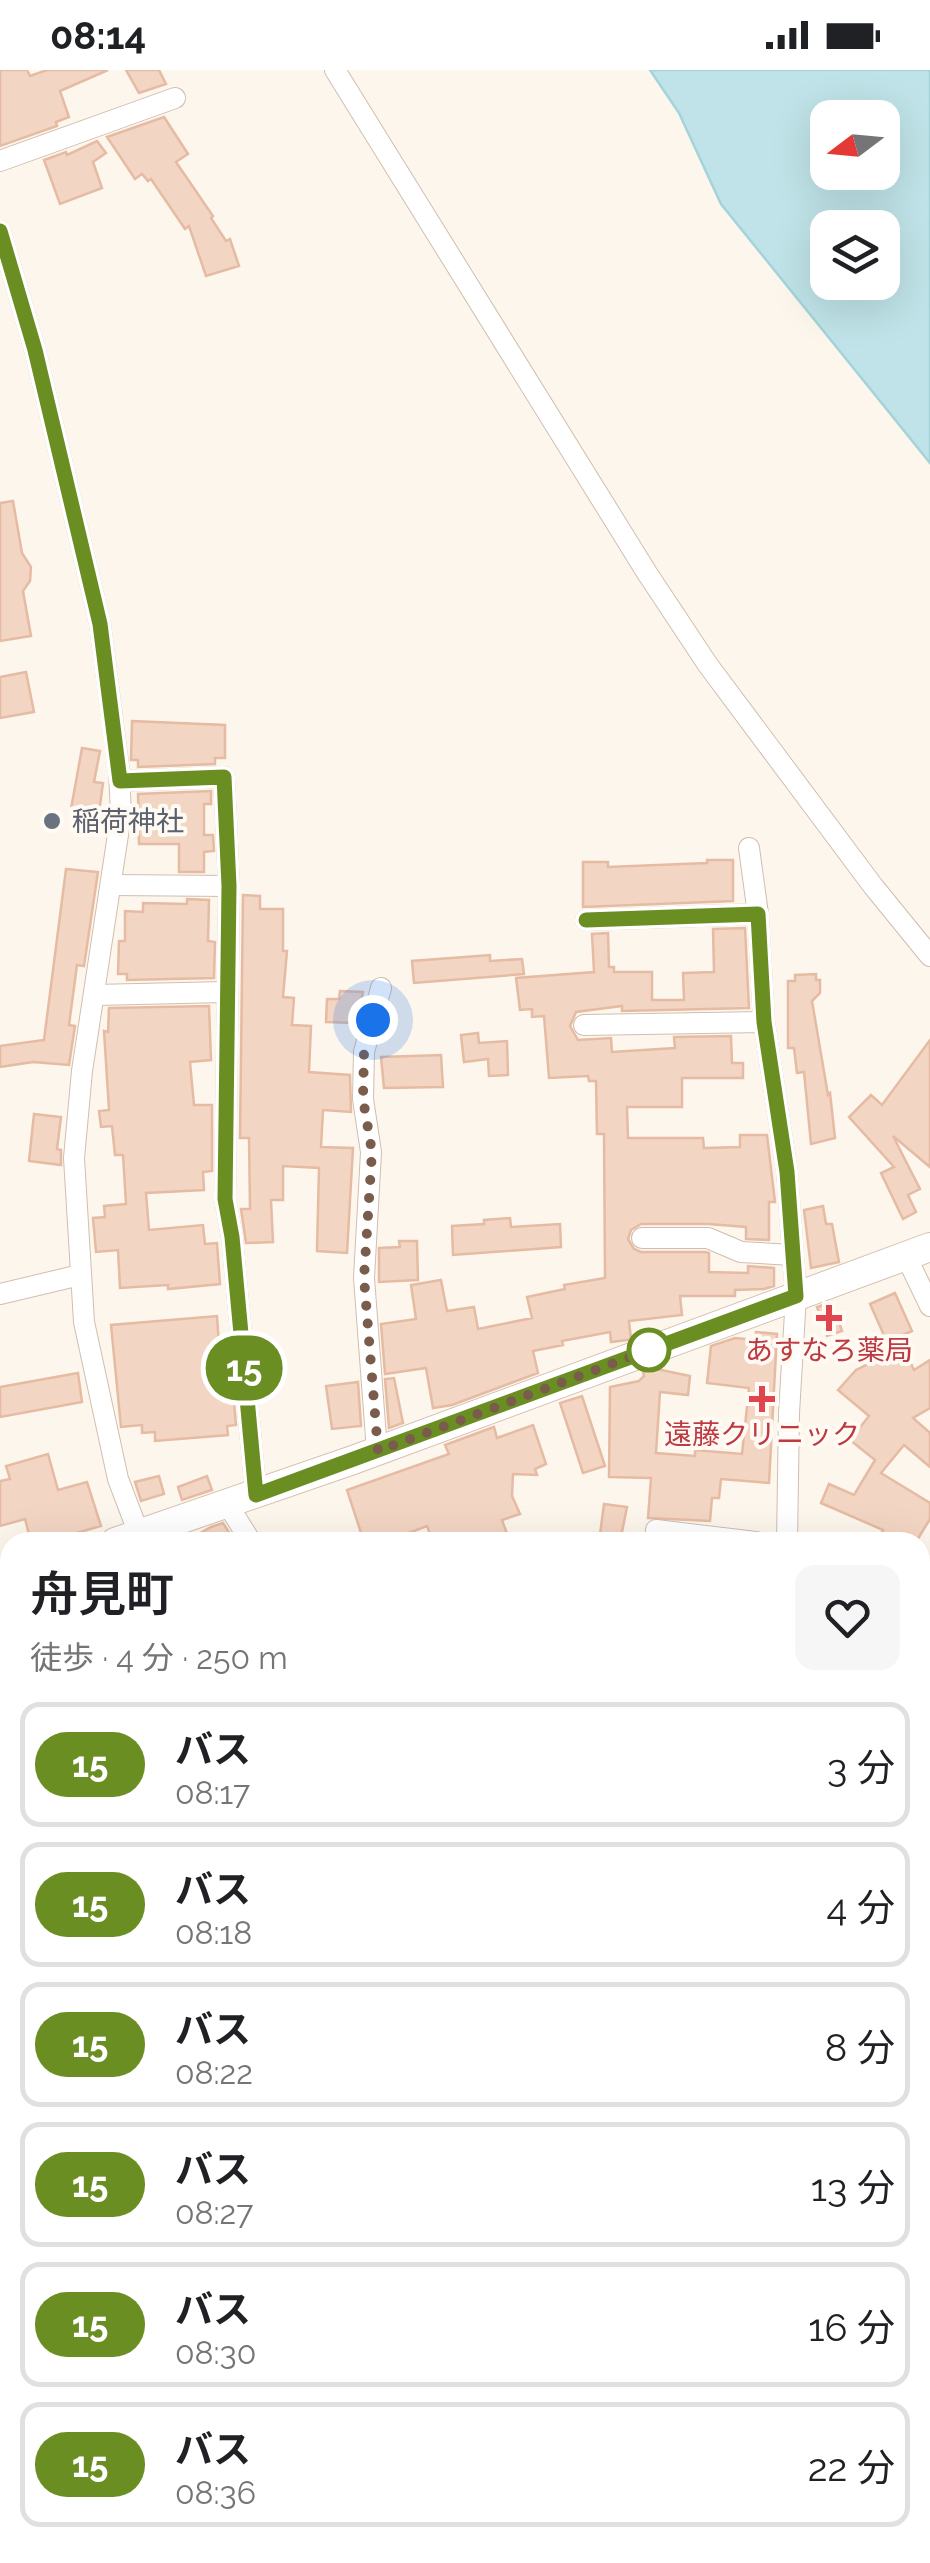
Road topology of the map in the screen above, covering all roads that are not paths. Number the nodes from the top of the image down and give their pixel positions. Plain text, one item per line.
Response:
1 (335, 70) edge
2 (175, 98) dead end
3 (0, 161) edge
4 (0, 231) edge
5 (120, 781) junction
6 (750, 848) dead end
7 (112, 885) junction
8 (229, 886) junction
9 (758, 914) junction
10 (586, 920) dead end
11 (930, 956) edge
12 (381, 988) dead end
13 (226, 992) junction
14 (94, 995) junction
15 (764, 1022) junction
16 (584, 1026) dead end
17 (642, 1238) dead end
18 (918, 1251) edge
19 (793, 1255) junction
20 (80, 1274) junction
21 (0, 1294) edge
22 (796, 1296) junction
23 (930, 1306) edge
24 (378, 1451) junction
25 (256, 1495) junction
26 (228, 1504) junction
27 (129, 1532) edge
28 (153, 1532) edge
29 (245, 1532) edge
30 (788, 1532) edge

1 - 11 street
2 - 3 street
4 - 5 street
5 - 7 street
5 - 8 street
6 - 9 street
7 - 8 street
7 - 14 street
8 - 13 street
9 - 10 street
9 - 15 street
12 - 24 street
13 - 14 street
13 - 25 street
14 - 20 street
15 - 16 street
15 - 19 street
17 - 19 street
18 - 22 street
18 - 23 street
19 - 22 street
20 - 21 street
20 - 27 street
22 - 24 street
22 - 30 street
24 - 25 street
25 - 26 street
26 - 28 street
26 - 29 street

